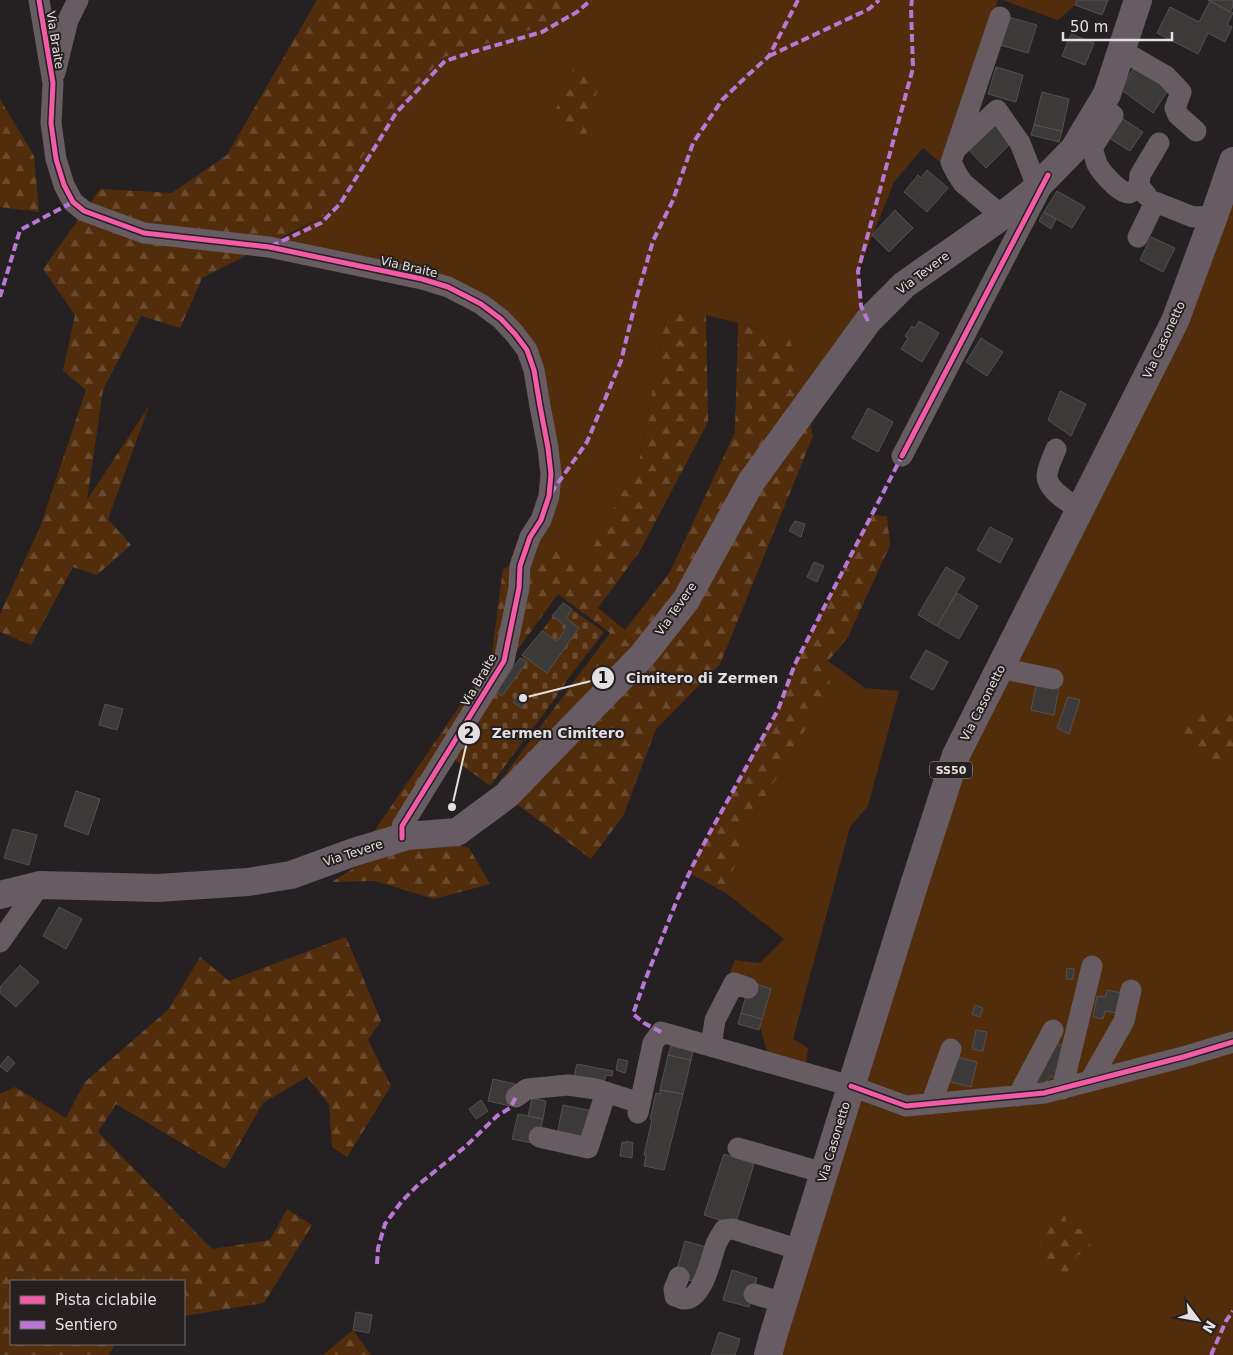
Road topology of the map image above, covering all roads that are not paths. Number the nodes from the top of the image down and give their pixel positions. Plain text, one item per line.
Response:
1 (39, 0) edge
2 (78, 0) edge
3 (1138, 0) edge
4 (1000, 17) dead end
5 (1121, 50) junction
6 (53, 84) junction
7 (1099, 107) junction
8 (1196, 131) dead end
9 (1159, 143) dead end
10 (955, 150) junction
11 (1230, 177) edge
12 (1043, 181) junction
13 (1139, 186) junction
14 (1155, 202) junction
15 (1002, 216) junction
16 (1214, 216) junction
17 (1138, 237) dead end
18 (1056, 449) dead end
19 (902, 456) dead end
20 (1080, 510) junction
21 (1000, 668) junction
22 (1053, 679) dead end
23 (402, 838) junction
24 (40, 885) junction
25 (0, 896) edge
26 (0, 942) edge
27 (1092, 966) dead end
28 (748, 988) dead end
29 (1131, 990) dead end
30 (1053, 1030) dead end
31 (1233, 1042) edge
32 (711, 1046) junction
33 (951, 1049) dead end
34 (1090, 1081) junction
35 (851, 1086) junction
36 (1062, 1089) junction
37 (606, 1092) junction
38 (1018, 1096) junction
39 (516, 1097) dead end
40 (931, 1104) junction
41 (539, 1137) dead end
42 (738, 1148) dead end
43 (824, 1173) junction
44 (800, 1250) junction
45 (679, 1277) dead end
46 (754, 1294) dead end
47 (784, 1303) junction
48 (768, 1355) edge

1 - 6 street, Via Braite
2 - 6 street
3 - 5 main road, Via Tevere
4 - 10 street
5 - 7 main road, Via Tevere
5 - 8 street
6 - 23 street, Via Braite
7 - 12 main road, Via Tevere
7 - 13 street
9 - 13 street
10 - 12 street
10 - 15 street
11 - 16 main road, Via Casonetto
12 - 15 main road, Via Tevere
12 - 19 street
13 - 14 street
14 - 16 street
14 - 17 street
15 - 23 main road, Via Tevere
16 - 20 main road, Via Casonetto / SS50
18 - 20 street
20 - 21 main road, Via Casonetto / SS50
21 - 22 street
21 - 35 main road, Via Casonetto / SS50
23 - 24 main road, Via Tevere
24 - 25 main road, Via Tevere
24 - 26 street
27 - 36 street
28 - 32 street
29 - 34 street
30 - 38 street
31 - 34 street
32 - 35 street
32 - 37 street
33 - 40 street
34 - 36 street
35 - 40 street
35 - 43 main road, Via Casonetto / SS50
36 - 38 street
37 - 39 street
37 - 41 street
38 - 40 street
42 - 43 street
43 - 44 main road, Via Casonetto / SS50
44 - 45 street
44 - 47 main road, Via Casonetto / SS50
46 - 47 street
47 - 48 main road, Via Casonetto / SS50

